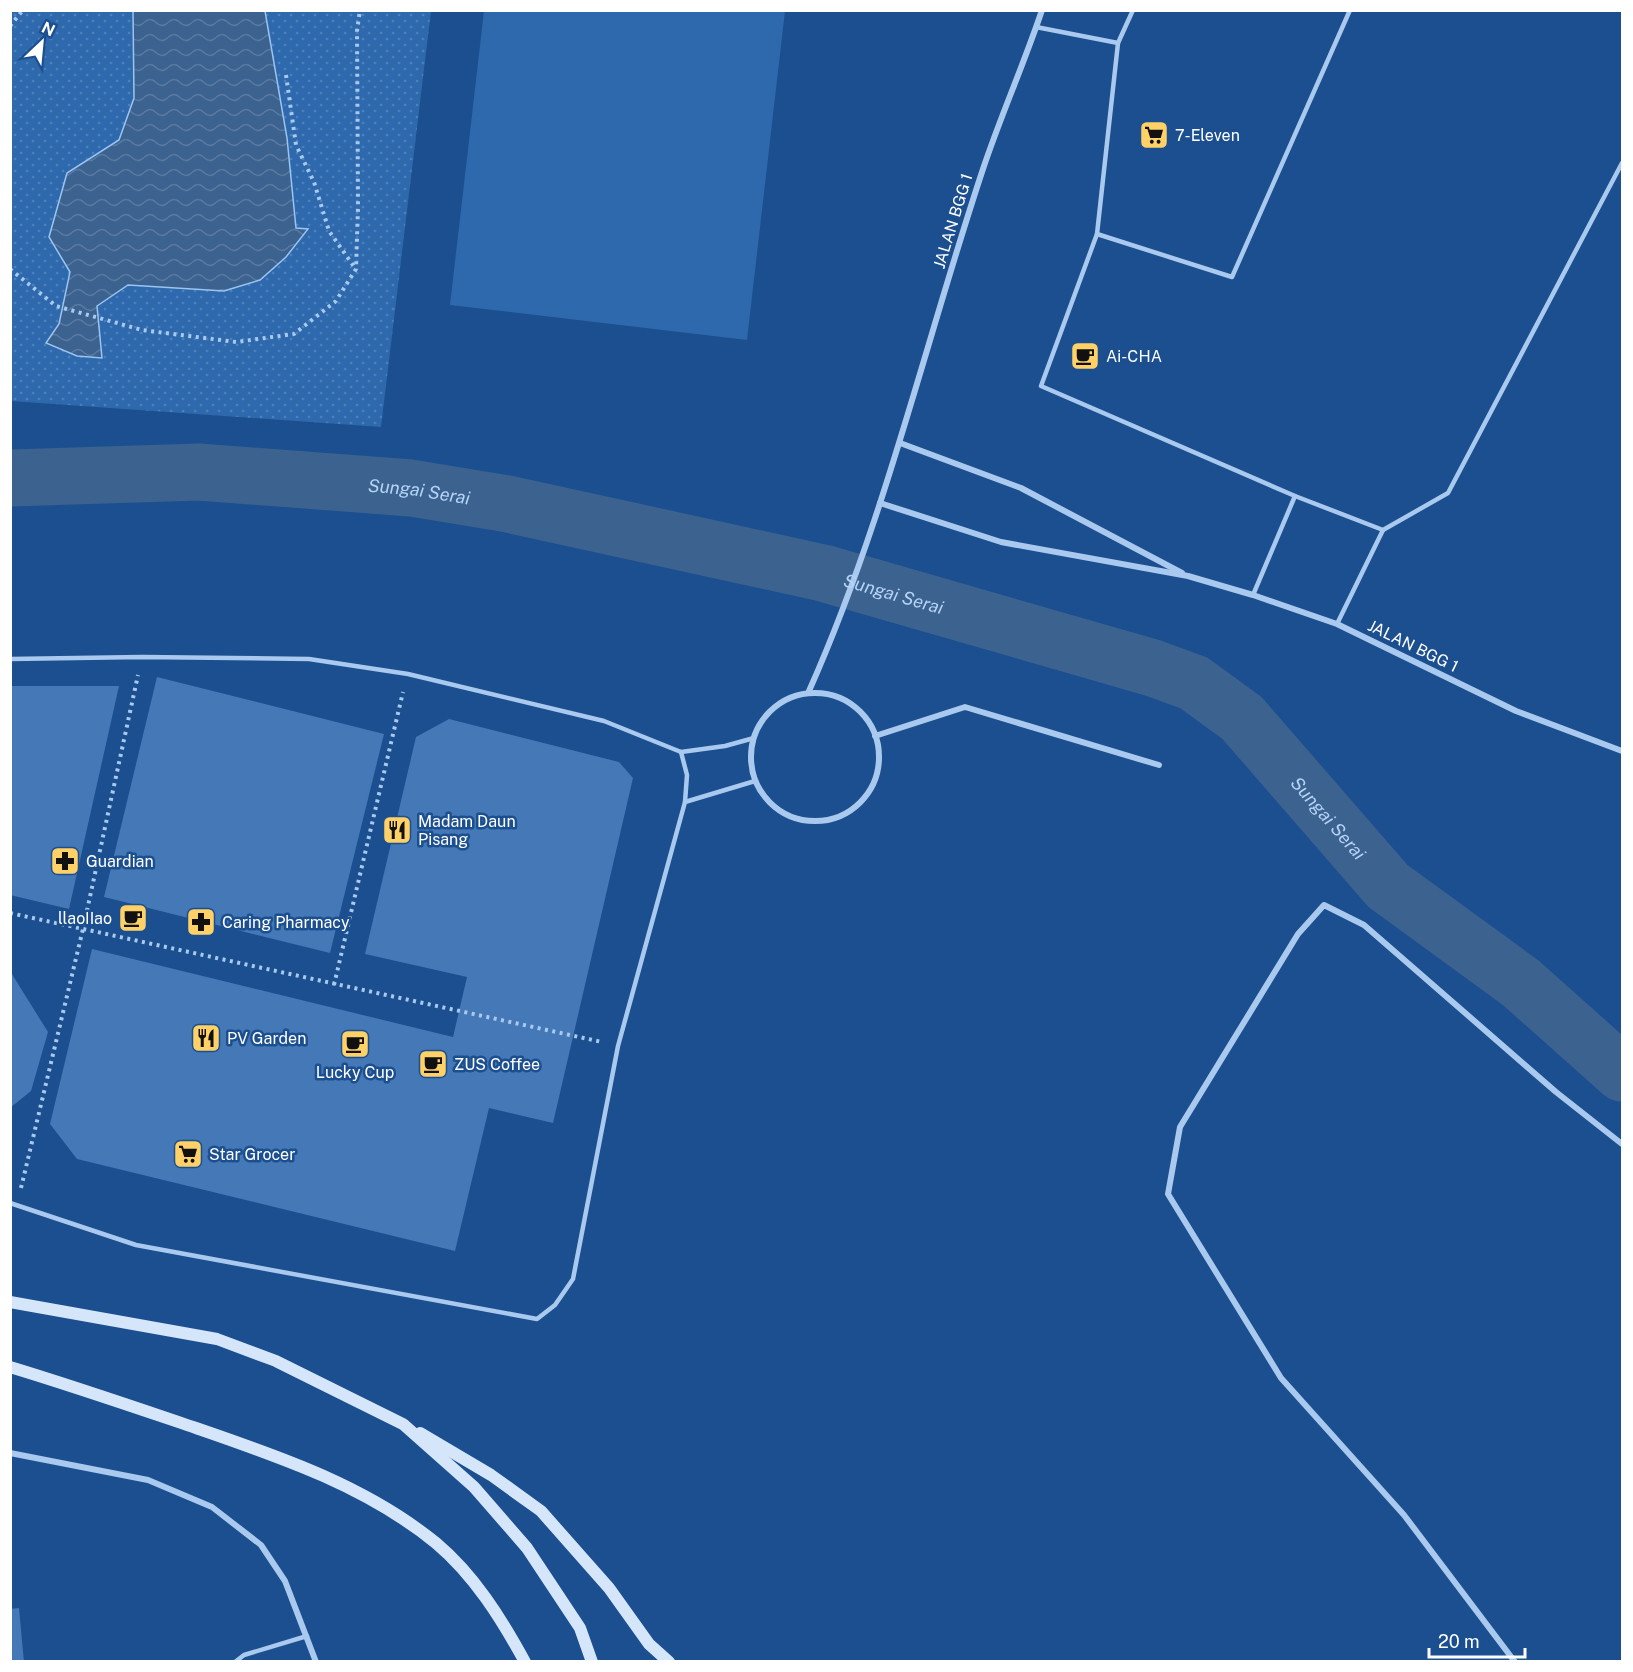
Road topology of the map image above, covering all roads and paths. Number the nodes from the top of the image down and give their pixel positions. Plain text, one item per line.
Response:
1 (23, 10) edge
2 (360, 10) edge
3 (1042, 10) edge
4 (1133, 10) edge
5 (1350, 10) edge
6 (10, 26) edge
7 (1036, 27) junction
8 (1118, 43) junction
9 (286, 75) dead end
10 (1623, 163) edge
11 (1097, 234) junction
12 (10, 268) edge
13 (356, 269) junction
14 (900, 443) junction
15 (1295, 496) junction
16 (880, 503) junction
17 (1383, 530) junction
18 (1188, 576) junction
19 (1253, 595) junction
20 (1337, 624) junction
21 (142, 657) junction
22 (10, 659) edge
23 (408, 674) junction
24 (809, 692) junction
25 (875, 736) junction
26 (754, 738) junction
27 (1623, 751) edge
28 (681, 752) junction
29 (1159, 765) dead end
30 (755, 781) junction
31 (685, 802) junction
32 (10, 913) edge
33 (83, 929) junction
34 (333, 985) junction
35 (618, 1046) junction
36 (1623, 1144) edge
37 (10, 1203) edge
38 (16, 1206) junction
39 (10, 1302) edge
40 (10, 1367) edge
41 (403, 1424) junction
42 (10, 1453) edge
43 (307, 1636) junction
44 (235, 1662) edge
45 (316, 1662) edge
46 (525, 1662) edge
47 (592, 1662) edge
48 (669, 1662) edge
49 (1515, 1662) edge

1 - 6 path
2 - 13 path
3 - 7 street, JALAN BGG 1
4 - 8 lane
5 - 11 lane
7 - 8 lane
7 - 14 street, JALAN BGG 1
8 - 11 lane
9 - 13 path
10 - 17 lane
11 - 15 lane
12 - 13 path
14 - 16 street, JALAN BGG 1
14 - 18 street, JALAN BGG 1
15 - 17 lane
15 - 19 lane
16 - 18 street, JALAN BGG 1
16 - 24 street, JALAN BGG 1
17 - 20 lane
18 - 19 street, JALAN BGG 1
19 - 20 street, JALAN BGG 1
20 - 27 street, JALAN BGG 1
21 - 22 lane
21 - 23 lane
21 - 33 path
23 - 28 lane
23 - 34 path
24 - 25 street
24 - 26 street
25 - 29 street
25 - 30 street
26 - 28 lane
26 - 30 street
28 - 31 lane
30 - 31 lane
31 - 35 lane
32 - 33 path
33 - 34 path
33 - 38 path
34 - 35 path
35 - 38 lane
36 - 49 street
37 - 38 lane
39 - 41 main road
40 - 46 main road
41 - 47 main road
41 - 48 main road
42 - 43 street
43 - 44 lane
43 - 45 street

